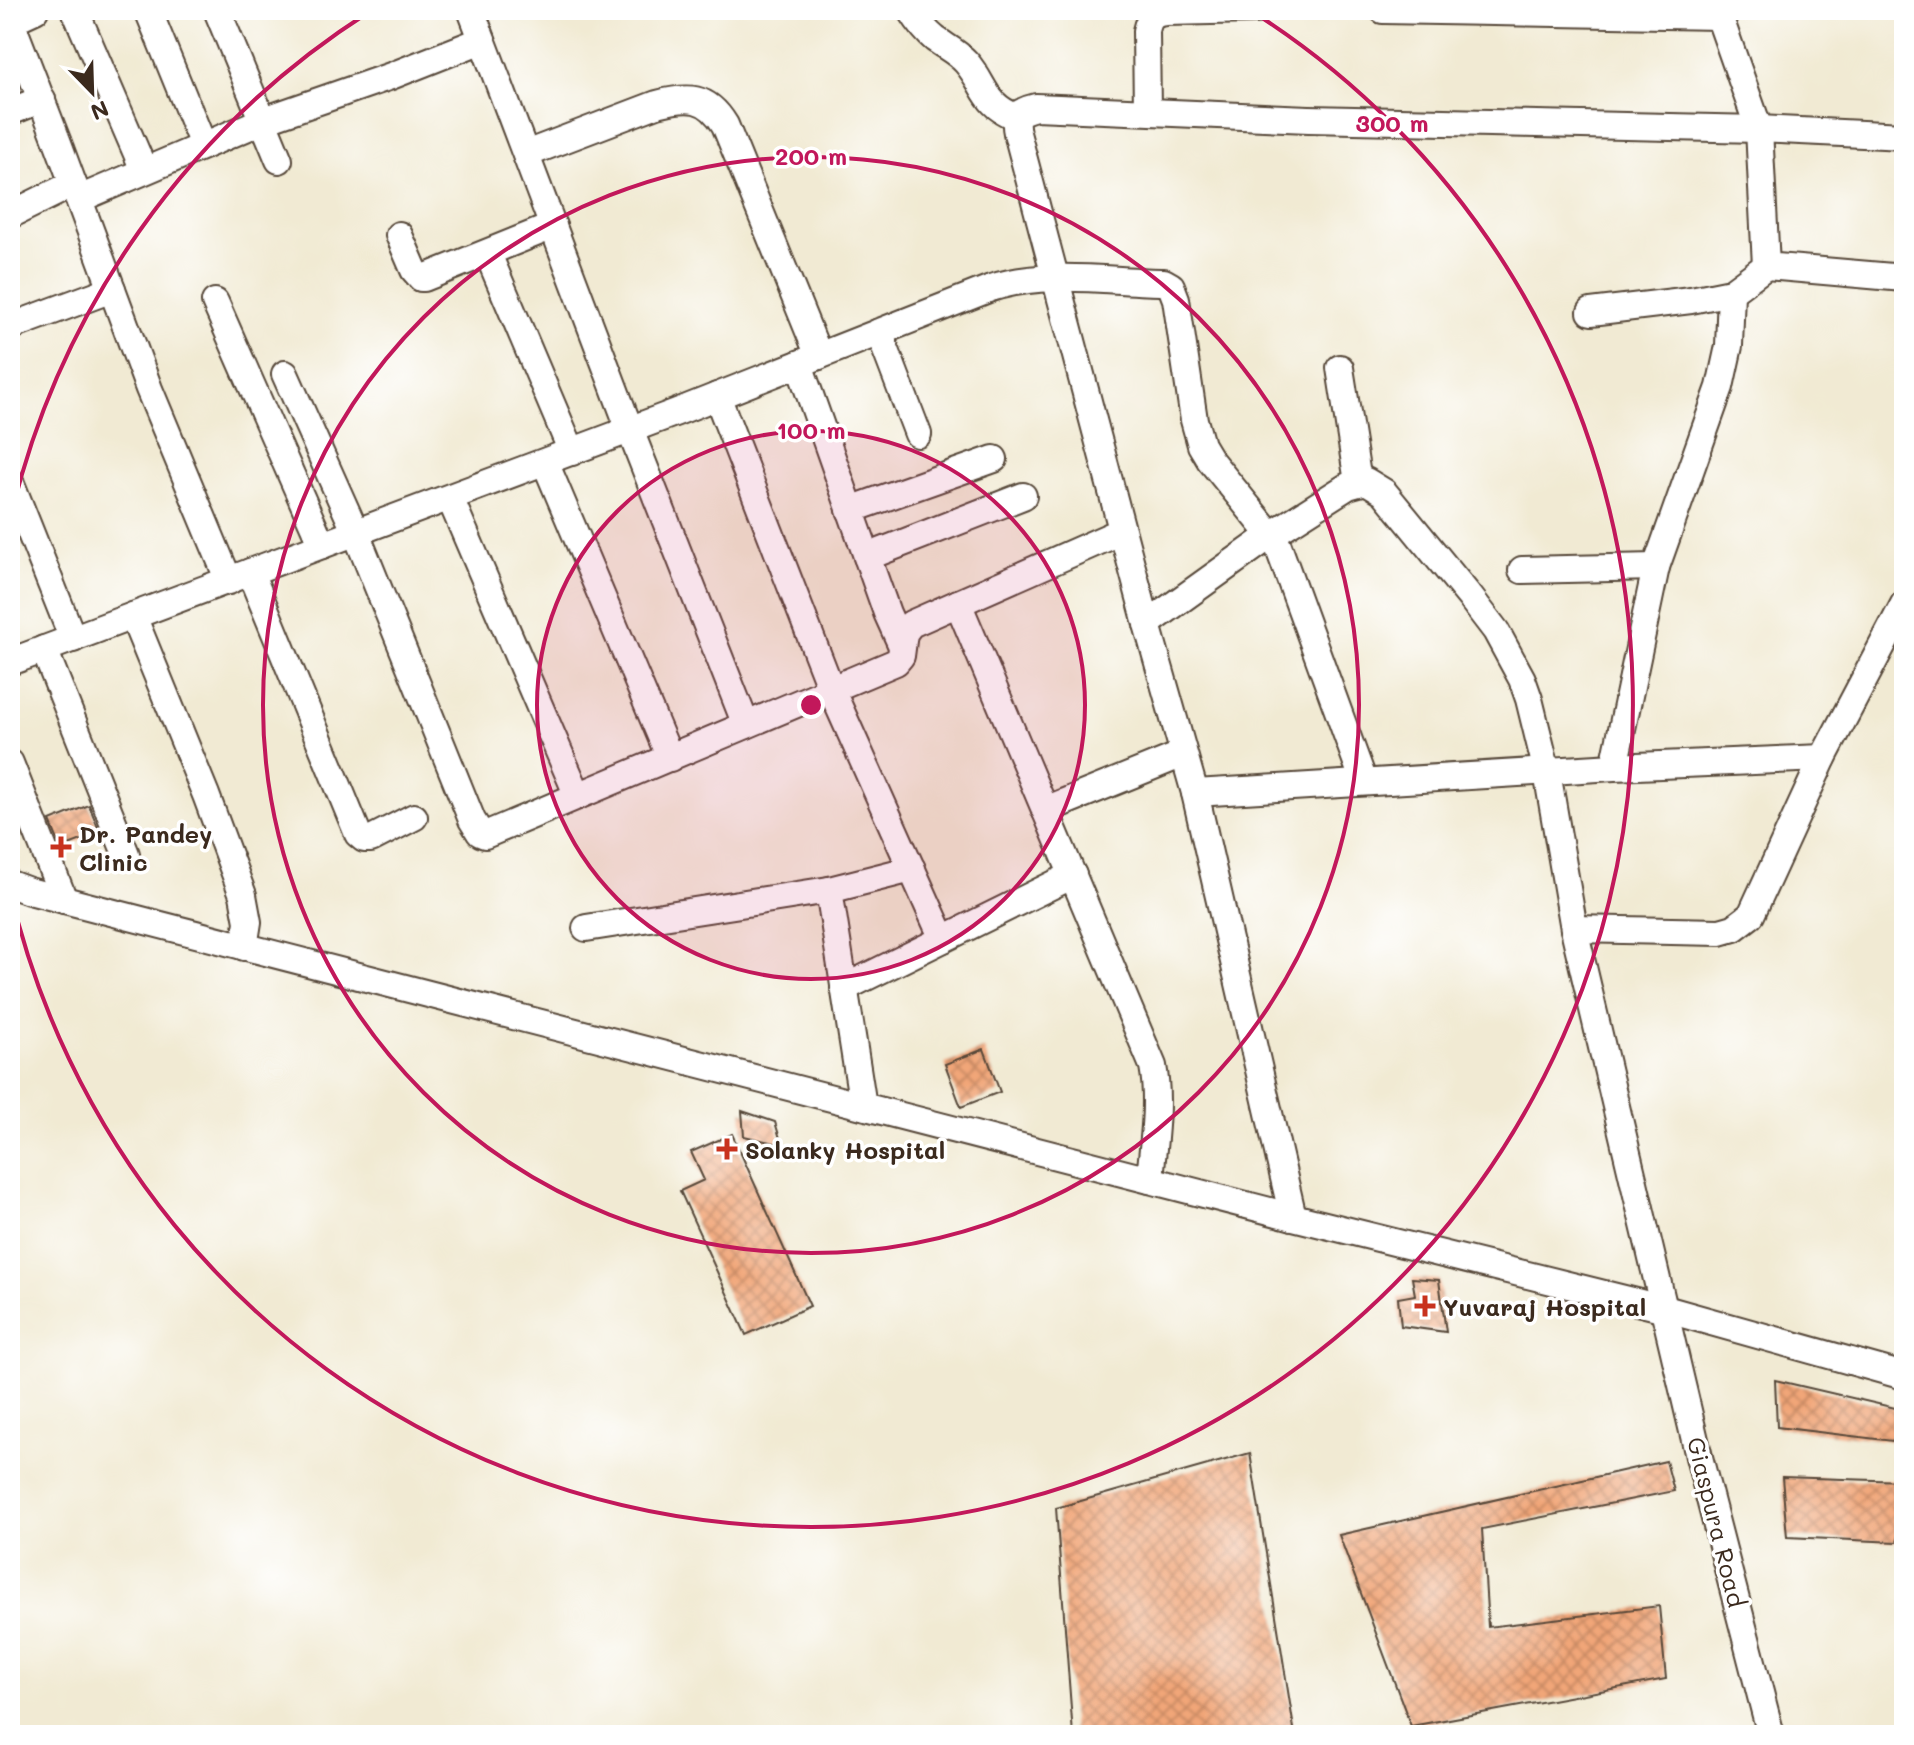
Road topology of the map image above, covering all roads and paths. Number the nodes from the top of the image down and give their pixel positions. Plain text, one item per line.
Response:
1 (35, 10) edge
2 (75, 10) edge
3 (148, 10) edge
4 (217, 10) edge
5 (471, 10) edge
6 (911, 10) edge
7 (1256, 10) edge
8 (1383, 10) edge
9 (1718, 13) edge
10 (10, 20) edge
11 (482, 40) junction
12 (42, 99) junction
13 (1147, 111) junction
14 (10, 112) edge
15 (1016, 117) junction
16 (264, 120) junction
17 (1759, 129) junction
18 (1904, 136) edge
19 (203, 145) junction
20 (526, 154) junction
21 (279, 160) dead end
22 (144, 170) junction
23 (76, 191) junction
24 (10, 215) edge
25 (553, 226) junction
26 (399, 235) dead end
27 (488, 254) junction
28 (1766, 266) junction
29 (1056, 278) junction
30 (1904, 278) edge
31 (112, 289) junction
32 (1731, 292) junction
33 (215, 302) dead end
34 (1591, 312) dead end
35 (10, 327) edge
36 (879, 332) junction
37 (809, 360) junction
38 (1340, 368) dead end
39 (285, 374) dead end
40 (717, 396) junction
41 (630, 430) junction
42 (918, 434) dead end
43 (572, 452) junction
44 (994, 459) dead end
45 (545, 462) junction
46 (10, 481) edge
47 (1358, 482) junction
48 (1023, 496) dead end
49 (450, 498) junction
50 (850, 510) junction
51 (1122, 531) junction
52 (356, 533) junction
53 (1271, 535) junction
54 (322, 545) junction
55 (867, 557) junction
56 (1656, 567) junction
57 (1522, 570) dead end
58 (240, 577) junction
59 (958, 603) junction
60 (1904, 604) edge
61 (133, 616) junction
62 (1147, 624) junction
63 (73, 639) junction
64 (901, 644) junction
65 (44, 649) junction
66 (10, 662) edge
67 (831, 689) junction
68 (746, 725) junction
69 (1183, 754) junction
70 (670, 758) junction
71 (1823, 758) junction
72 (10, 763) edge
73 (1614, 767) junction
74 (1547, 772) junction
75 (1364, 782) junction
76 (1195, 793) junction
77 (578, 796) junction
78 (1045, 810) junction
79 (414, 817) dead end
80 (126, 854) dead end
81 (912, 869) junction
82 (1073, 875) junction
83 (10, 884) edge
84 (829, 890) junction
85 (64, 900) junction
86 (586, 928) dead end
87 (1574, 929) junction
88 (943, 939) junction
89 (244, 947) junction
90 (844, 988) junction
91 (863, 1106) junction
92 (1150, 1180) junction
93 (1293, 1217) junction
94 (1665, 1309) junction
95 (1904, 1376) edge
96 (1771, 1735) edge

1 - 10 street
2 - 22 street
3 - 19 street
4 - 16 street
5 - 11 street
6 - 15 street
7 - 13 street
8 - 9 street
9 - 17 street
10 - 12 street
11 - 16 street
11 - 20 street
12 - 14 street
12 - 23 street
13 - 15 street
13 - 17 street
15 - 29 street
16 - 19 street
16 - 21 street
17 - 18 street
17 - 28 street
19 - 22 street
20 - 25 street
20 - 37 street
22 - 23 street
23 - 24 street
23 - 31 street
25 - 27 street
25 - 41 street
26 - 27 street
27 - 43 street
28 - 30 street
28 - 32 street
29 - 36 street
29 - 51 street
29 - 53 street
31 - 35 street
31 - 58 street
32 - 34 street
32 - 56 street
33 - 54 street
36 - 37 street
36 - 42 street
37 - 40 street
37 - 50 street
38 - 47 street
39 - 52 street
40 - 41 street
40 - 67 street
41 - 43 street
41 - 68 street
43 - 45 street
44 - 50 street
45 - 49 street
45 - 70 street
46 - 63 street
47 - 53 street
47 - 74 street, Giaspura Road
48 - 55 street
49 - 52 street
49 - 77 street
50 - 55 street
51 - 59 street
51 - 62 street
52 - 54 street
52 - 77 street
53 - 62 street
53 - 75 street
54 - 58 street
55 - 64 street
56 - 57 street
56 - 73 street
58 - 61 street
58 - 79 street
59 - 64 street
59 - 78 street
60 - 71 street
61 - 63 street
61 - 89 street
62 - 69 street
63 - 65 street
64 - 67 street
65 - 66 street
65 - 80 street
67 - 68 street
67 - 81 street
68 - 70 street
69 - 76 street
69 - 78 street
70 - 77 street
71 - 73 street
71 - 87 street
72 - 85 street
73 - 74 street
74 - 75 street
74 - 87 street, Giaspura Road
75 - 76 street
76 - 93 street
78 - 82 street
81 - 84 street
81 - 88 street
82 - 88 street
82 - 92 street
83 - 85 street
84 - 86 street
84 - 90 street
85 - 89 street
87 - 94 street, Giaspura Road
88 - 90 street
89 - 91 street
90 - 91 street
91 - 92 street
92 - 93 street
93 - 94 street
94 - 95 street
94 - 96 street, Giaspura Road

